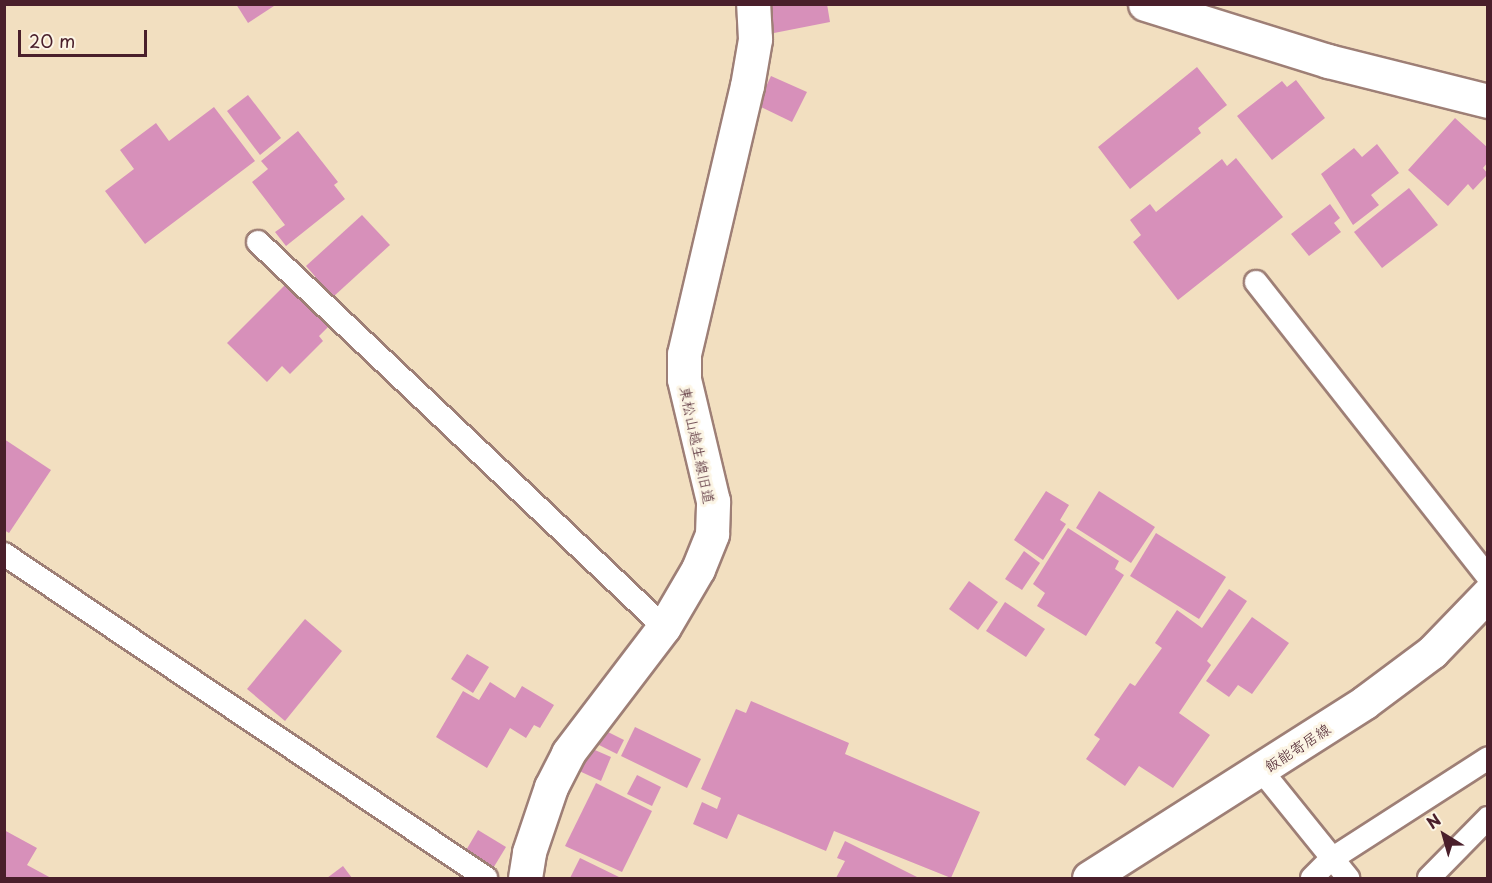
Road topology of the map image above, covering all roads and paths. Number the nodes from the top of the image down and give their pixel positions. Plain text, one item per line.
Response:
1 (753, 4) edge
2 (1145, 4) edge
3 (1488, 101) edge
4 (258, 242) dead end
5 (1256, 282) dead end
6 (4, 554) edge
7 (1488, 578) edge
8 (1488, 594) edge
9 (664, 627) junction
10 (1488, 758) edge
11 (1261, 770) junction
12 (1488, 818) edge
13 (1330, 860) junction
14 (486, 879) edge
15 (525, 879) edge
16 (1089, 879) edge
17 (1312, 879) edge
18 (1348, 879) edge
19 (1429, 879) edge

1 - 9 street, 東松山越生線旧道
2 - 3 street
4 - 9 lane
5 - 7 lane
6 - 14 lane
8 - 11 street, 飯能寄居線
9 - 15 street, 東松山越生線旧道
10 - 13 lane
11 - 13 lane
11 - 16 street, 飯能寄居線
12 - 19 lane
13 - 17 lane
13 - 18 lane

